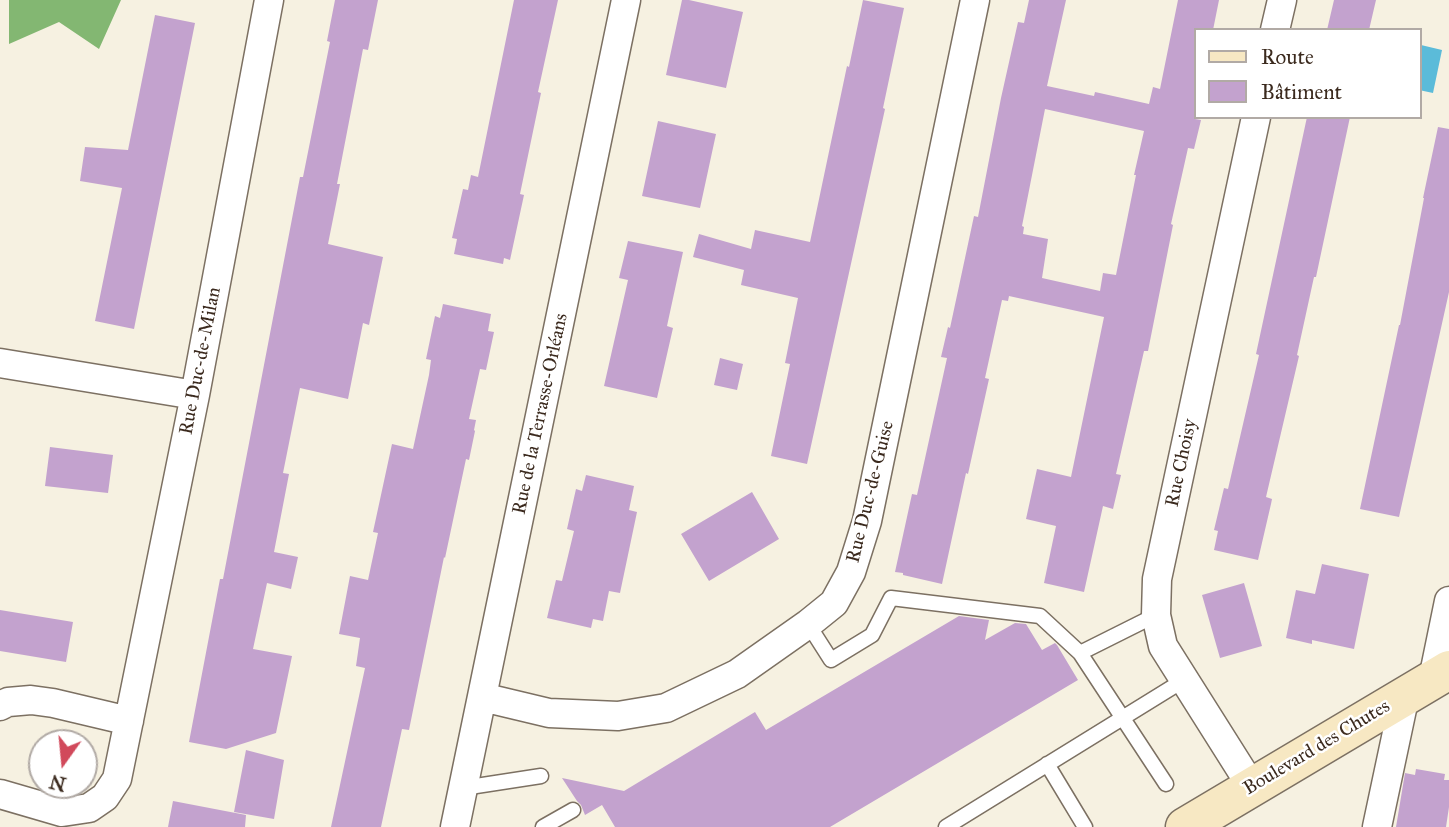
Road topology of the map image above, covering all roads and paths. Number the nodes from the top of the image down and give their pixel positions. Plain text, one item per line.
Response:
1 (269, 0) edge
2 (626, 0) edge
3 (975, 0) edge
4 (1282, 0) edge
5 (1275, 28) edge
6 (1256, 119) edge
7 (0, 363) edge
8 (195, 395) junction
9 (1449, 601) edge
10 (1156, 615) junction
11 (808, 624) junction
12 (1080, 653) junction
13 (1184, 680) junction
14 (1429, 681) edge
15 (482, 697) junction
16 (0, 706) edge
17 (1122, 718) junction
18 (129, 721) junction
19 (1047, 764) junction
20 (541, 776) dead end
21 (1166, 784) dead end
22 (1252, 787) junction
23 (463, 788) junction
24 (0, 794) edge
25 (573, 810) dead end
26 (963, 823) edge
27 (455, 827) edge
28 (543, 827) edge
29 (946, 827) edge
30 (1085, 827) edge
31 (1185, 827) edge
32 (1377, 827) edge

1 - 8 street, Rue Duc-de-Milan
2 - 15 street, Rue de la Terrasse-Orléans
3 - 11 street, Rue Duc-de-Guise
4 - 5 street
6 - 10 street, Rue Choisy
7 - 8 street
8 - 18 street, Rue Duc-de-Milan
9 - 14 street
10 - 12 lane
10 - 13 street, Rue Choisy
11 - 12 lane
11 - 15 street, Rue Duc-de-Guise
12 - 17 lane
13 - 17 lane
13 - 22 street, Rue Choisy
14 - 22 street, Boulevard des Chutes
14 - 32 street
15 - 23 street, Rue de la Terrasse-Orléans
16 - 18 street
17 - 19 lane
17 - 21 lane
18 - 24 street, Rue Duc-de-Milan
19 - 26 lane
19 - 30 lane
20 - 23 lane
22 - 31 street, Boulevard des Chutes
23 - 27 street, Rue de la Terrasse-Orléans
25 - 28 lane
26 - 29 lane

